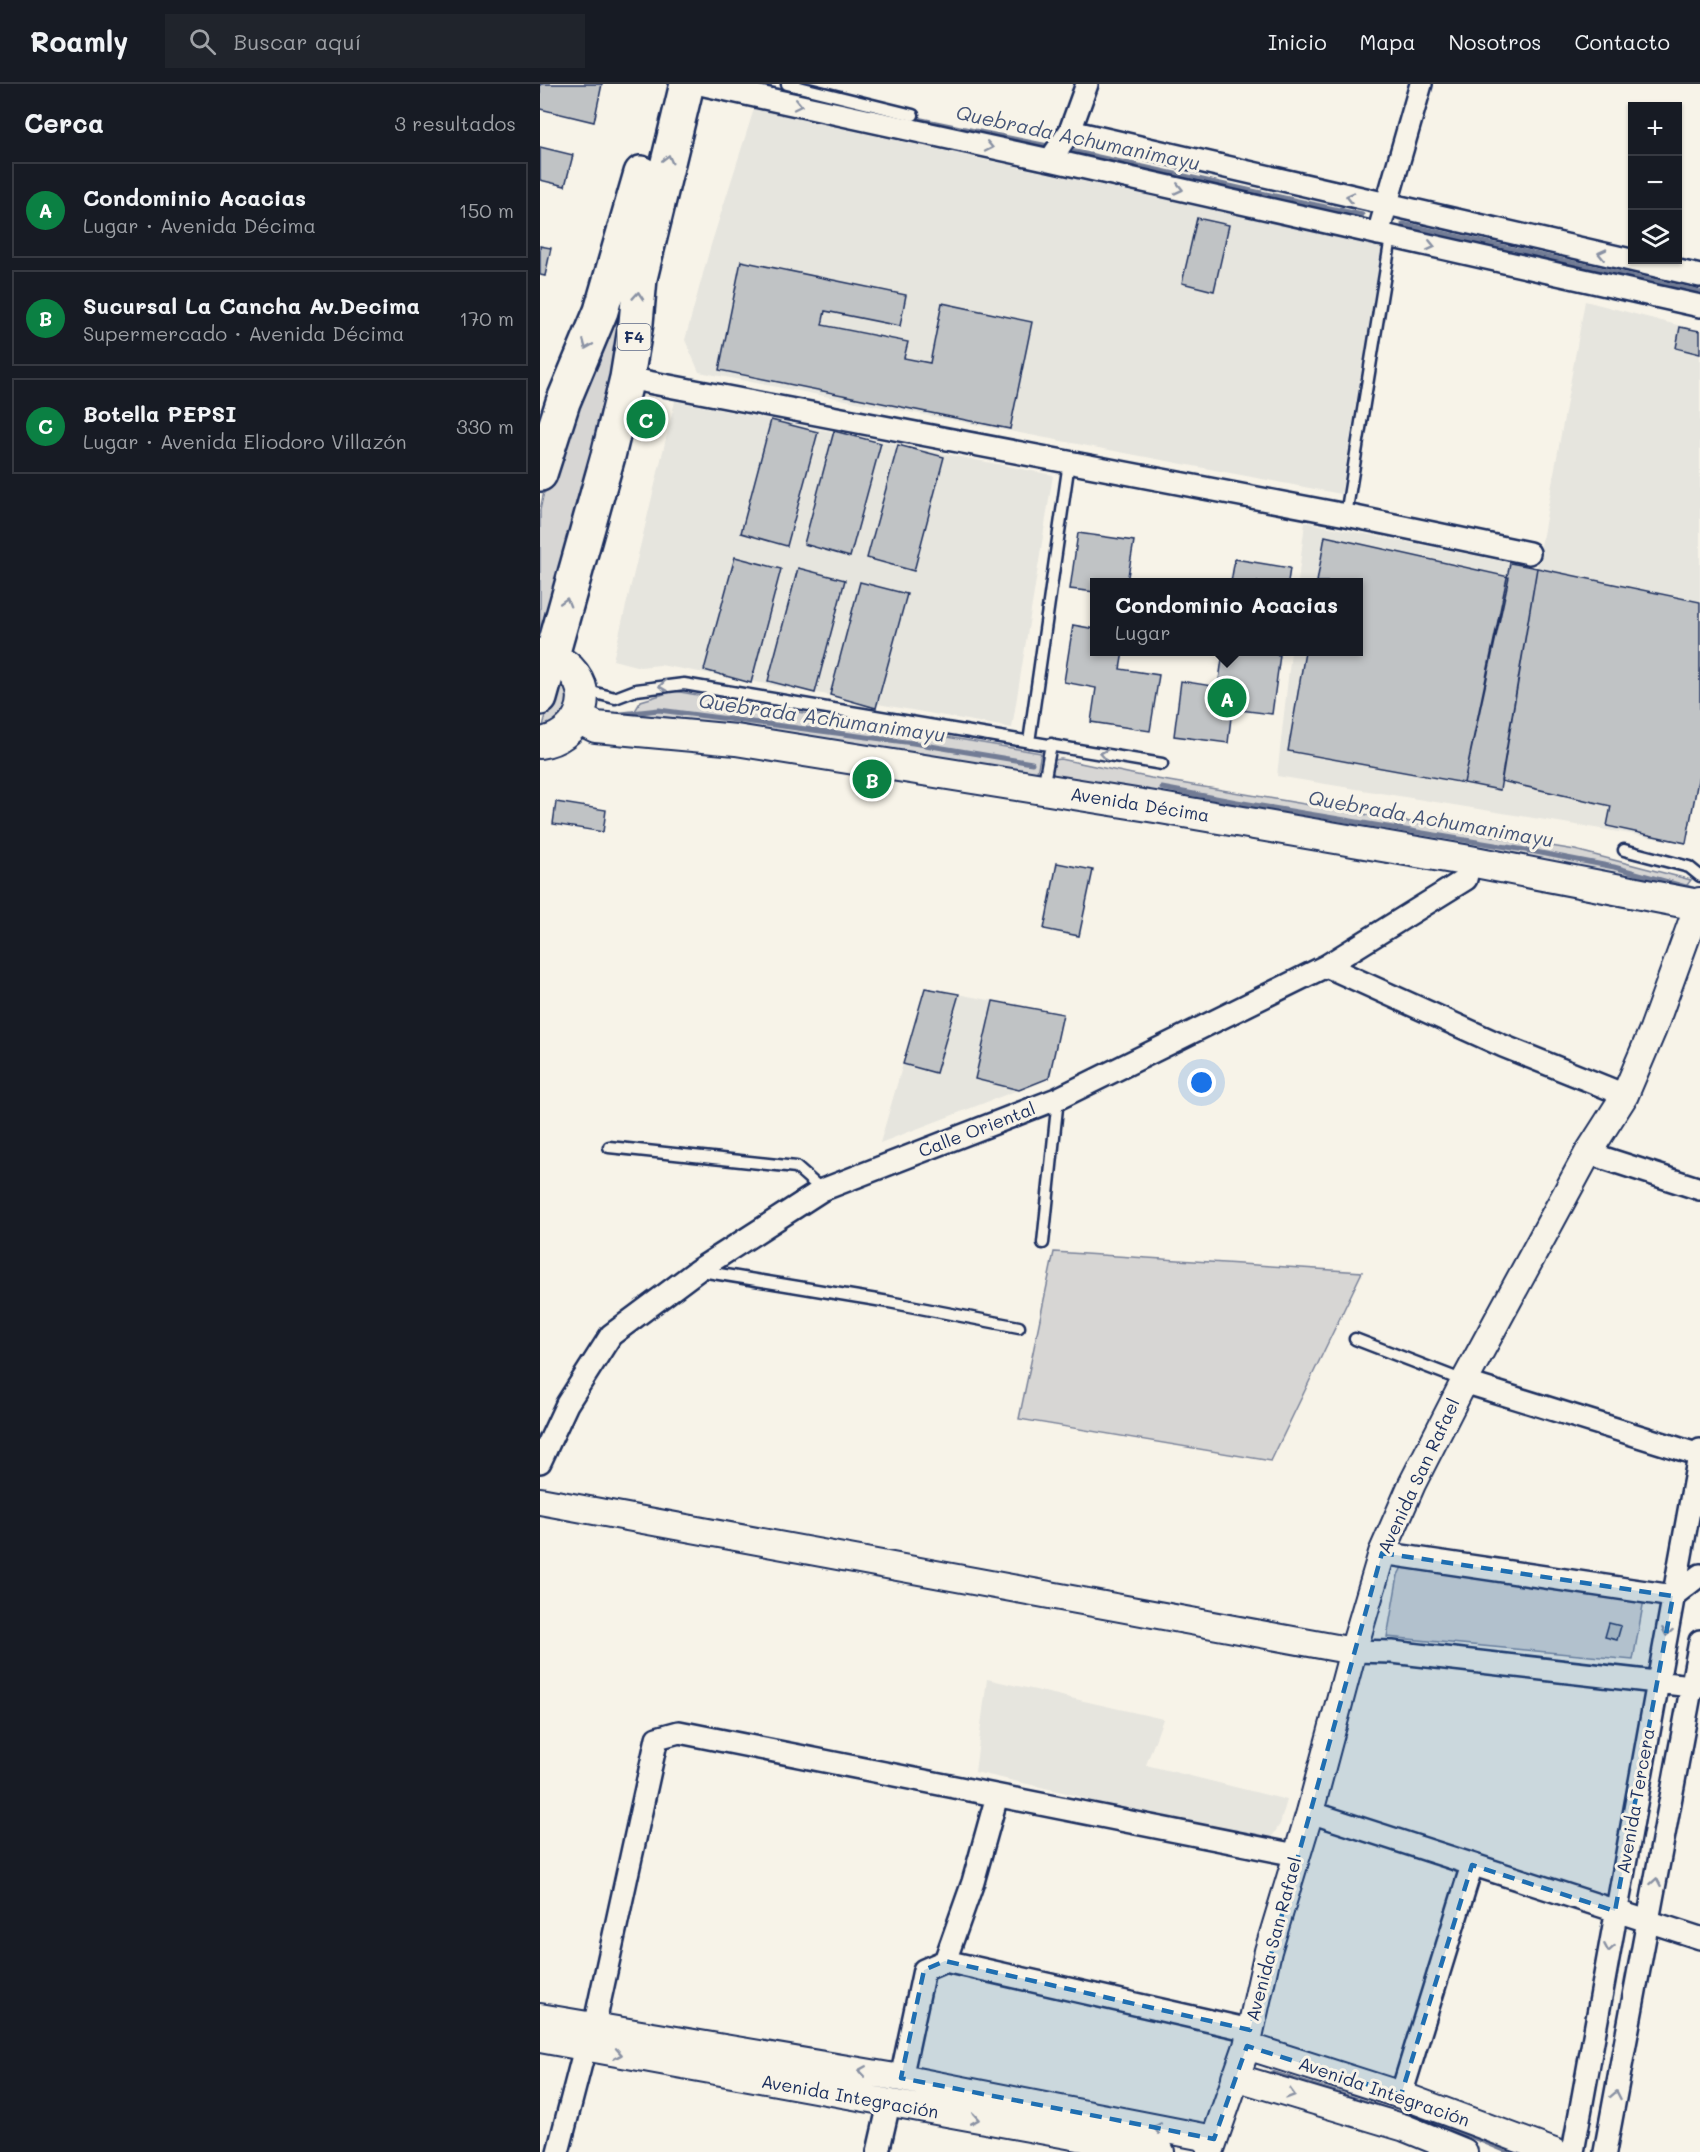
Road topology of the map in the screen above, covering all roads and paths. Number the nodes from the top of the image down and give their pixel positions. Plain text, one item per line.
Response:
1 (664, 84) edge
2 (687, 84) edge
3 (700, 84) edge
4 (787, 84) edge
5 (1087, 84) edge
6 (1421, 84) edge
7 (913, 116) dead end
8 (1059, 147) junction
9 (1385, 205) junction
10 (1384, 235) junction
11 (1700, 276) edge
12 (1700, 306) edge
13 (627, 378) junction
14 (1069, 462) junction
15 (540, 474) edge
16 (1346, 515) junction
17 (1529, 553) dead end
18 (546, 656) edge
19 (540, 697) edge
20 (579, 704) junction
21 (1029, 742) junction
22 (540, 743) edge
23 (1051, 744) junction
24 (1162, 764) dead end
25 (1043, 789) junction
26 (1624, 850) dead end
27 (1470, 861) junction
28 (1700, 876) edge
29 (1699, 904) edge
30 (1326, 966) junction
31 (1625, 1095) junction
32 (1059, 1098) junction
33 (609, 1147) dead end
34 (1588, 1153) junction
35 (1700, 1189) edge
36 (822, 1190) junction
37 (1043, 1243) dead end
38 (698, 1270) junction
39 (1019, 1327) dead end
40 (1355, 1339) dead end
41 (1464, 1382) junction
42 (1700, 1455) edge
43 (540, 1462) edge
44 (540, 1501) edge
45 (1382, 1552) junction
46 (1700, 1575) edge
47 (1673, 1596) junction
48 (1700, 1641) edge
49 (1353, 1651) junction
50 (1657, 1683) junction
51 (1696, 1687) edge
52 (997, 1796) junction
53 (1310, 1812) junction
54 (1296, 1855) junction
55 (1472, 1865) junction
56 (1616, 1911) junction
57 (1648, 1922) junction
58 (1700, 1938) edge
59 (945, 1961) junction
60 (540, 2017) edge
61 (589, 2037) junction
62 (1248, 2038) junction
63 (540, 2039) edge
64 (1235, 2077) junction
65 (901, 2078) junction
66 (1401, 2095) junction
67 (889, 2104) junction
68 (1212, 2145) edge
69 (558, 2152) edge
70 (878, 2152) edge
71 (1161, 2152) edge
72 (1464, 2152) edge
73 (1554, 2152) edge
74 (1573, 2152) edge
75 (1605, 2152) edge

1 -> 15 highway, F4
13 -> 2 highway, F4
3 -> 8 street
4 - 7 lane
5 - 8 street
6 - 9 street
9 -> 8 street
8 -> 10 street
9 - 10 street
11 -> 9 street
10 -> 12 street
10 - 16 lane
13 - 14 street
18 -> 13 highway, F4
14 - 16 street
14 - 21 lane
16 - 17 street
18 - 19 highway, F4
18 - 20 main road
21 -> 20 lane
20 - 22 main road
20 - 25 main road, Avenida Décima
21 - 23 lane
24 -> 23 lane
23 - 25 lane
25 - 27 main road, Avenida Décima
26 - 28 lane
27 - 29 main road, Avenida Décima
27 - 30 street, Calle Oriental
29 - 31 street, Avenida San Rafael
30 - 31 street
30 - 32 street, Calle Oriental
31 - 34 street, Avenida San Rafael
32 - 36 street, Calle Oriental
32 - 37 lane
33 - 36 lane
34 - 35 street
34 - 41 street, Avenida San Rafael
36 - 38 street, Calle Oriental
38 - 39 lane
38 - 43 street, Calle Oriental
40 - 41 lane
41 - 42 street
41 - 45 street, Avenida San Rafael
42 - 47 street, Avenida Tercera
44 - 49 street
45 - 47 street
45 - 49 street, Avenida San Rafael
46 - 47 street
47 -> 50 street, Avenida Tercera
48 - 51 street, Avenida Tercera
49 - 50 street
49 - 53 street, Avenida San Rafael
50 - 51 street
50 - 56 street, Avenida Tercera
57 -> 51 street, Avenida Tercera
52 - 54 street
52 - 59 street
52 - 61 street
53 - 54 street, Avenida San Rafael
53 - 55 street
54 - 62 street, Avenida San Rafael
55 - 56 street
55 - 66 street
56 - 57 street
56 -> 74 street, Avenida Tercera
57 - 58 street
75 -> 57 street, Avenida Tercera
59 - 62 street
59 - 65 street
60 - 61 street
61 - 63 street, Avenida Integración
65 -> 61 street, Avenida Integración
61 -> 67 street, Avenida Integración
61 - 69 street
62 - 64 street, Avenida San Rafael
62 - 66 street, Avenida Integración
64 - 68 street, Avenida San Rafael
64 -> 72 street, Avenida Integración
68 -> 65 street, Avenida Integración
66 - 73 street, Avenida Integración
67 - 70 street
67 -> 71 street, Avenida Integración

